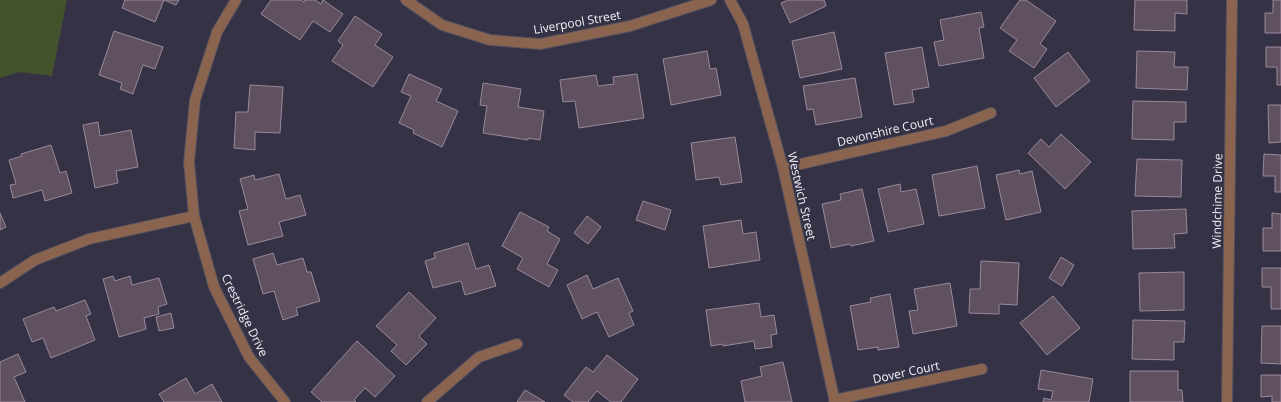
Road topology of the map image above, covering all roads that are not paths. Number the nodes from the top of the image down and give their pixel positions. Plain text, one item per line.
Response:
1 (236, 0) edge
2 (406, 0) edge
3 (711, 0) edge
4 (730, 0) edge
5 (1232, 0) edge
6 (991, 113) dead end
7 (783, 168) junction
8 (194, 216) junction
9 (0, 284) edge
10 (517, 344) dead end
11 (982, 369) dead end
12 (835, 401) edge
13 (285, 402) edge
14 (427, 402) edge
15 (1227, 402) edge

1 - 8 street, Crestridge Drive
2 - 3 street, Liverpool Street
4 - 7 street, Westwich Street
5 - 15 street, Windchime Drive
6 - 7 street, Devonshire Court
7 - 12 street, Westwich Street
8 - 9 street
8 - 13 street, Crestridge Drive
10 - 14 street
11 - 12 street, Dover Court

